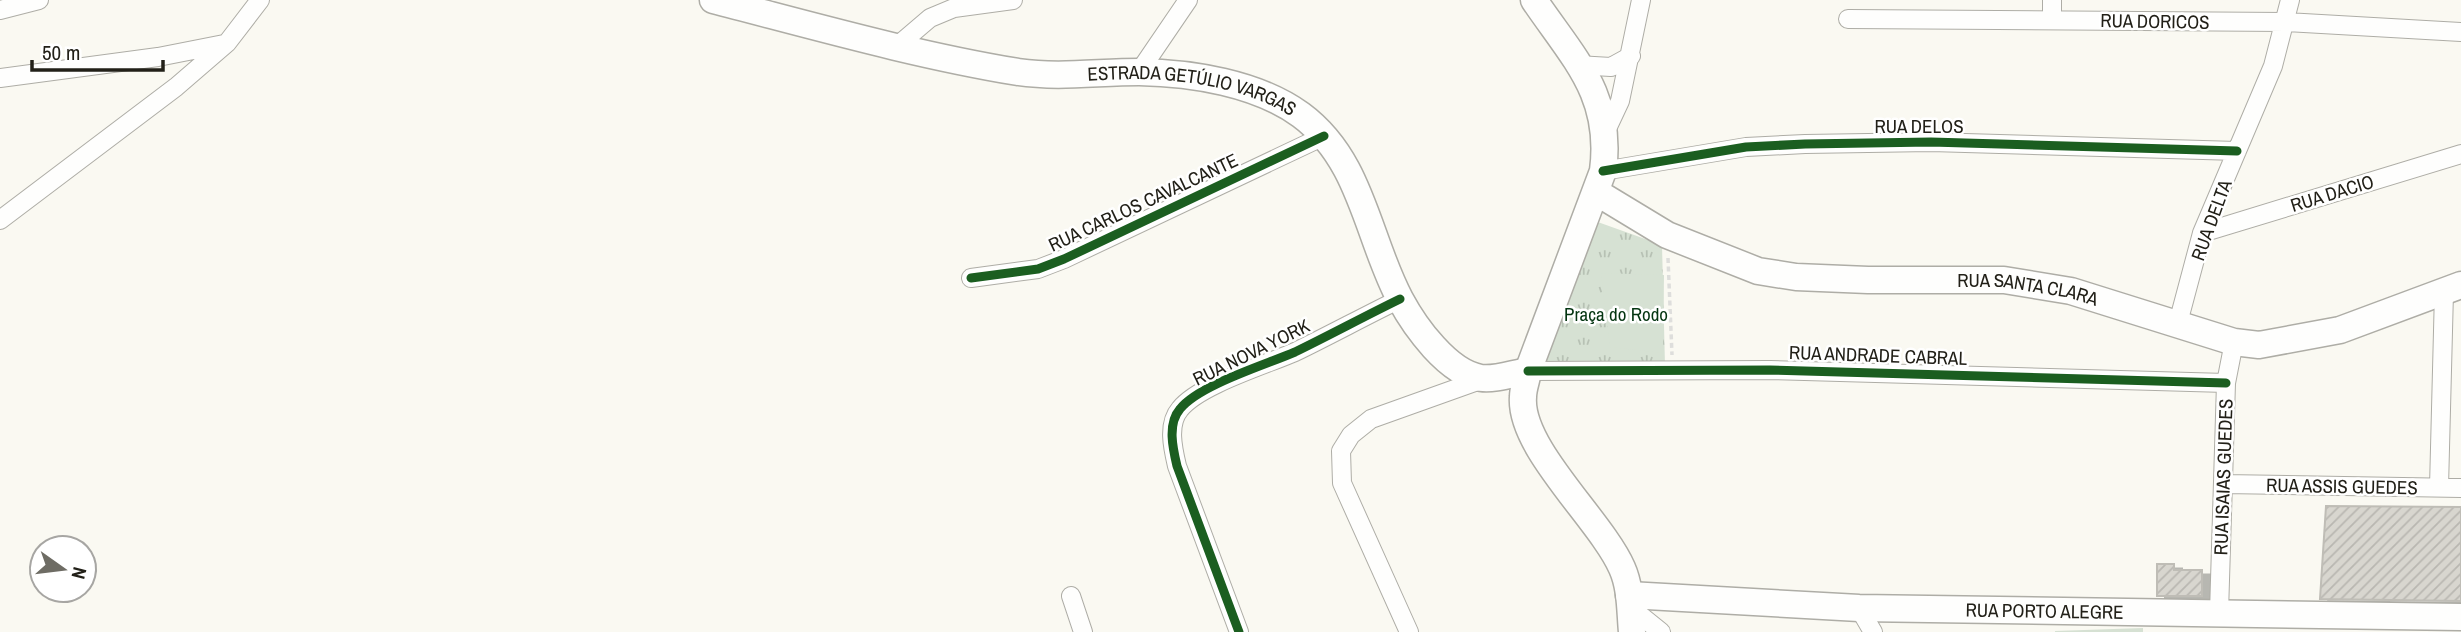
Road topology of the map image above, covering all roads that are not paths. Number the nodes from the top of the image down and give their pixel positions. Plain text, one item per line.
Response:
1 (39, 0) edge
2 (260, 0) edge
3 (713, 0) edge
4 (1013, 0) edge
5 (1188, 0) edge
6 (1534, 0) edge
7 (1641, 0) edge
8 (2052, 0) edge
9 (2290, 0) edge
10 (0, 10) edge
11 (1848, 19) dead end
12 (2052, 19) junction
13 (2287, 22) junction
14 (2461, 32) edge
15 (227, 43) junction
16 (896, 47) junction
17 (1631, 56) junction
18 (1577, 65) junction
19 (1139, 72) junction
20 (0, 78) edge
21 (1605, 132) junction
22 (1324, 136) junction
23 (2237, 151) junction
24 (2461, 154) edge
25 (1600, 181) junction
26 (0, 220) edge
27 (2202, 233) junction
28 (971, 278) dead end
29 (2452, 289) edge
30 (1400, 299) junction
31 (2178, 323) junction
32 (2234, 342) junction
33 (1528, 371) junction
34 (1483, 379) junction
35 (2226, 383) junction
36 (2223, 484) junction
37 (2439, 487) junction
38 (2461, 488) edge
39 (1071, 596) dead end
40 (1859, 608) junction
41 (1630, 612) edge
42 (2219, 612) junction
43 (2461, 617) edge
44 (1083, 632) edge
45 (1239, 632) edge
46 (1409, 632) edge
47 (1661, 632) edge
48 (1873, 632) edge

1 - 10 street
2 - 15 street
3 - 16 main road, ESTRADA GETÚLIO VARGAS
4 - 16 street
5 - 19 street
6 - 18 main road
7 - 17 street
8 - 12 street
9 - 13 street, RUA DELTA
11 - 12 street, RUA DORICOS
12 - 13 street, RUA DORICOS
13 - 14 street, RUA DORICOS
13 - 23 street, RUA DELTA
15 - 20 street
15 - 26 street
16 - 19 main road, ESTRADA GETÚLIO VARGAS
17 - 18 street
17 - 21 street
18 - 21 main road
19 - 22 main road, ESTRADA GETÚLIO VARGAS
21 - 25 main road
22 - 28 street, RUA CARLOS CAVALCANTE
22 - 30 main road, ESTRADA GETÚLIO VARGAS
23 - 25 street, RUA DELOS
23 - 27 street, RUA DELTA
24 - 27 street, RUA DACIO
25 - 31 main road, RUA SANTA CLARA
25 - 33 main road
27 - 31 street, RUA DELTA
29 - 32 main road, RUA SANTA CLARA
29 - 37 street
30 - 34 main road, ESTRADA GETÚLIO VARGAS
30 - 45 street, RUA NOVA YORK
31 - 32 main road, RUA SANTA CLARA
32 - 35 street, RUA ISAIAS GUEDES
33 - 34 main road
33 - 35 street, RUA ANDRADE CABRAL
33 - 41 main road
34 - 46 street
35 - 36 street, RUA ISAIAS GUEDES
36 - 37 street, RUA ASSIS GUEDES
36 - 42 street, RUA ISAIAS GUEDES
37 - 38 street, RUA ASSIS GUEDES
39 - 44 street
40 - 41 main road, RUA PORTO ALEGRE
40 - 42 main road, RUA PORTO ALEGRE
40 - 48 street
41 - 47 street
42 - 43 main road, RUA PORTO ALEGRE

